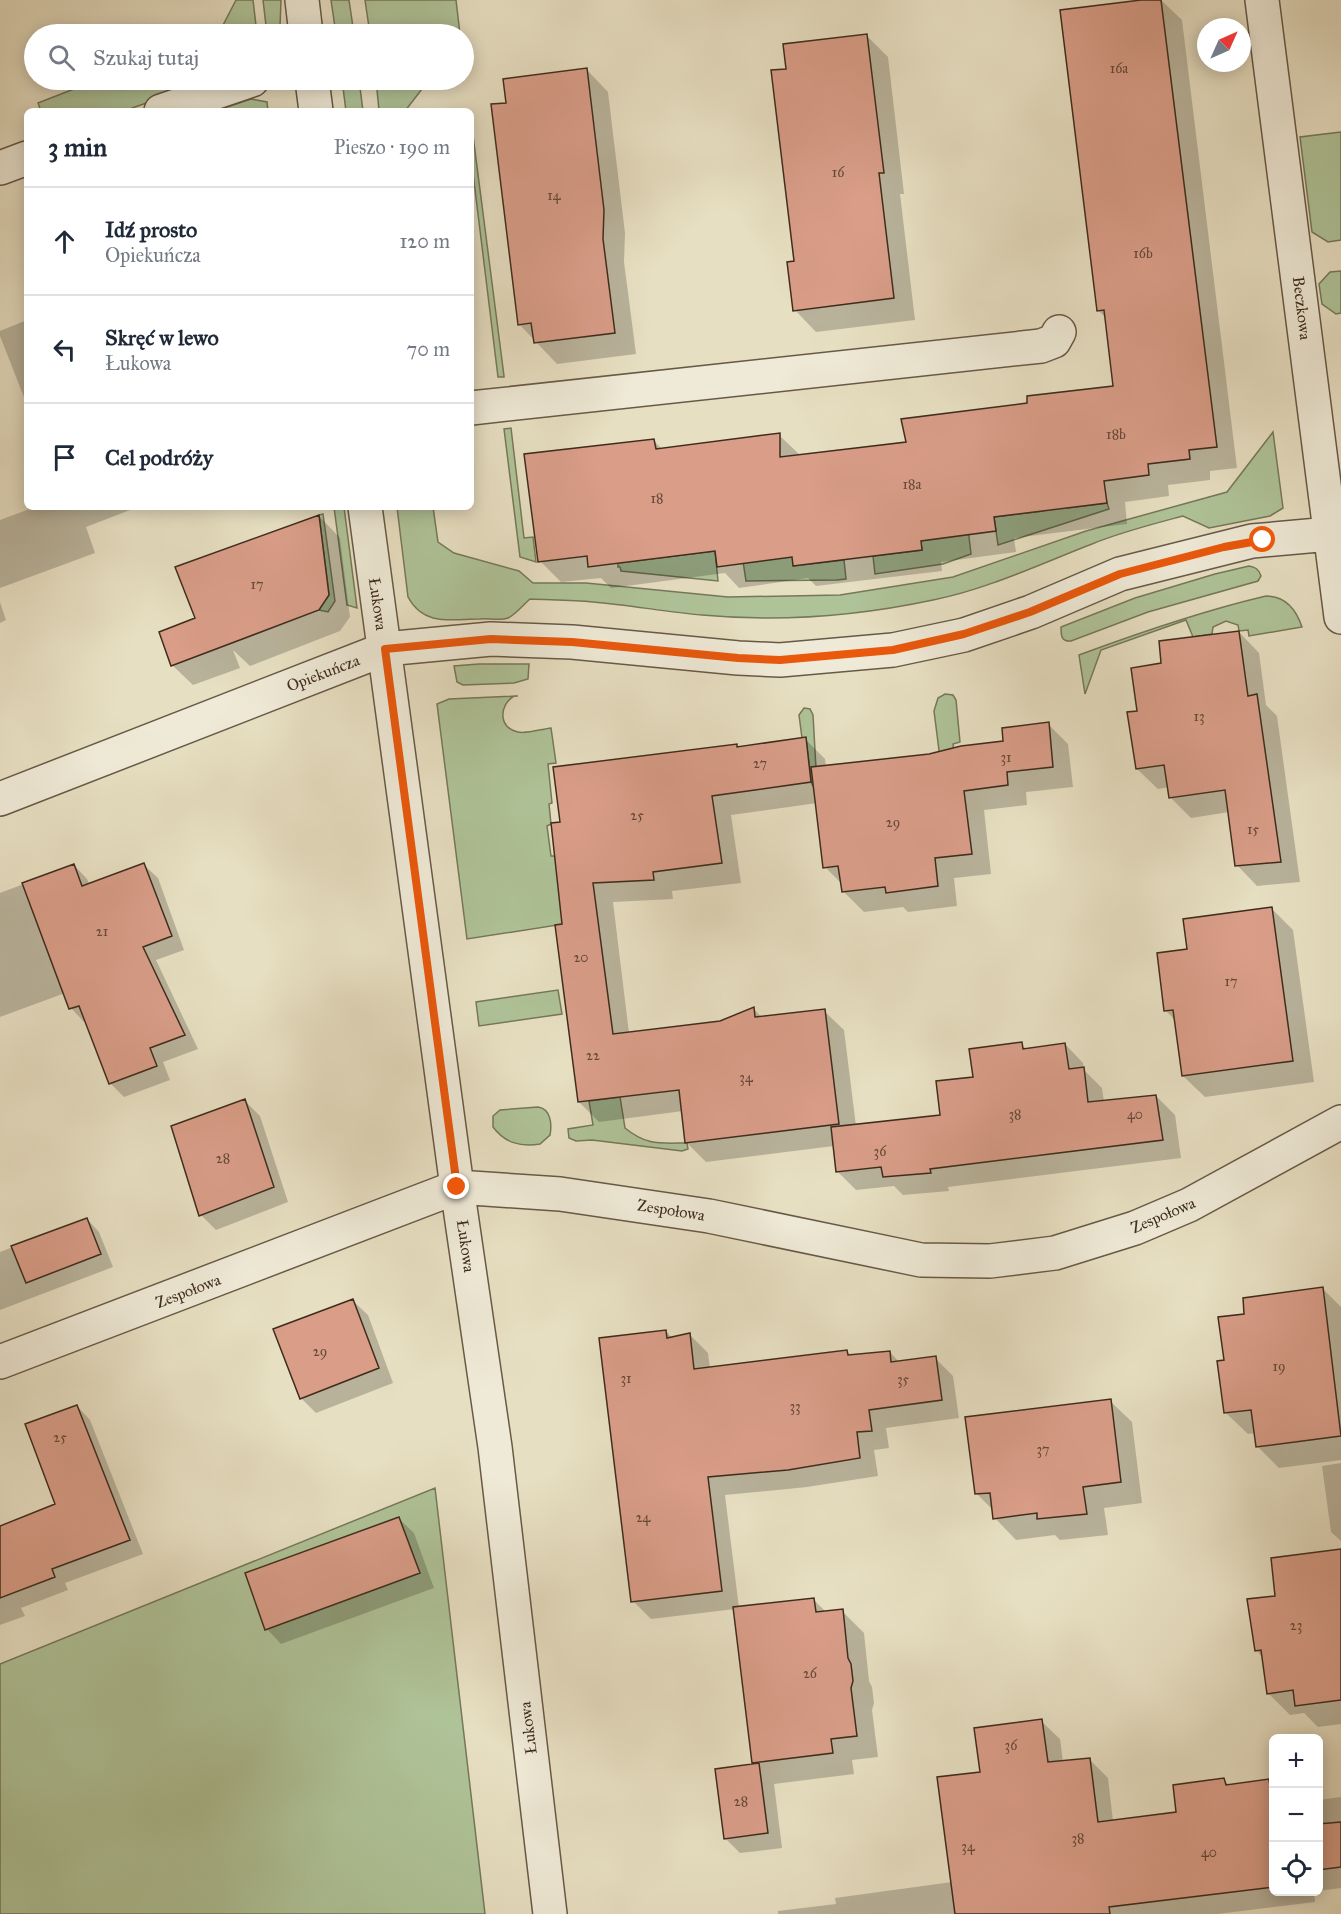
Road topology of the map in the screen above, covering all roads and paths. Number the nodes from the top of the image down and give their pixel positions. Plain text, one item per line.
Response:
1 (302, 0) edge
2 (1262, 0) edge
3 (305, 24) edge
4 (223, 90) edge
5 (313, 90) edge
6 (170, 108) edge
7 (316, 108) edge
8 (24, 159) edge
9 (0, 168) edge
10 (1059, 332) dead end
11 (474, 408) edge
12 (365, 510) edge
13 (1330, 534) junction
14 (1341, 617) edge
15 (385, 649) junction
16 (0, 799) edge
17 (1341, 1122) edge
18 (457, 1187) junction
19 (0, 1362) edge
20 (550, 1914) edge

1 - 3 street
2 - 13 street, Beczkowa
4 - 6 street
5 - 7 street
8 - 9 street
10 - 11 street
12 - 15 street, Łukowa
13 - 14 street, Beczkowa
13 - 15 street, Opiekuńcza
15 - 16 street, Opiekuńcza
15 - 18 street, Łukowa
17 - 18 street, Zespołowa
18 - 19 street, Zespołowa
18 - 20 street, Łukowa

